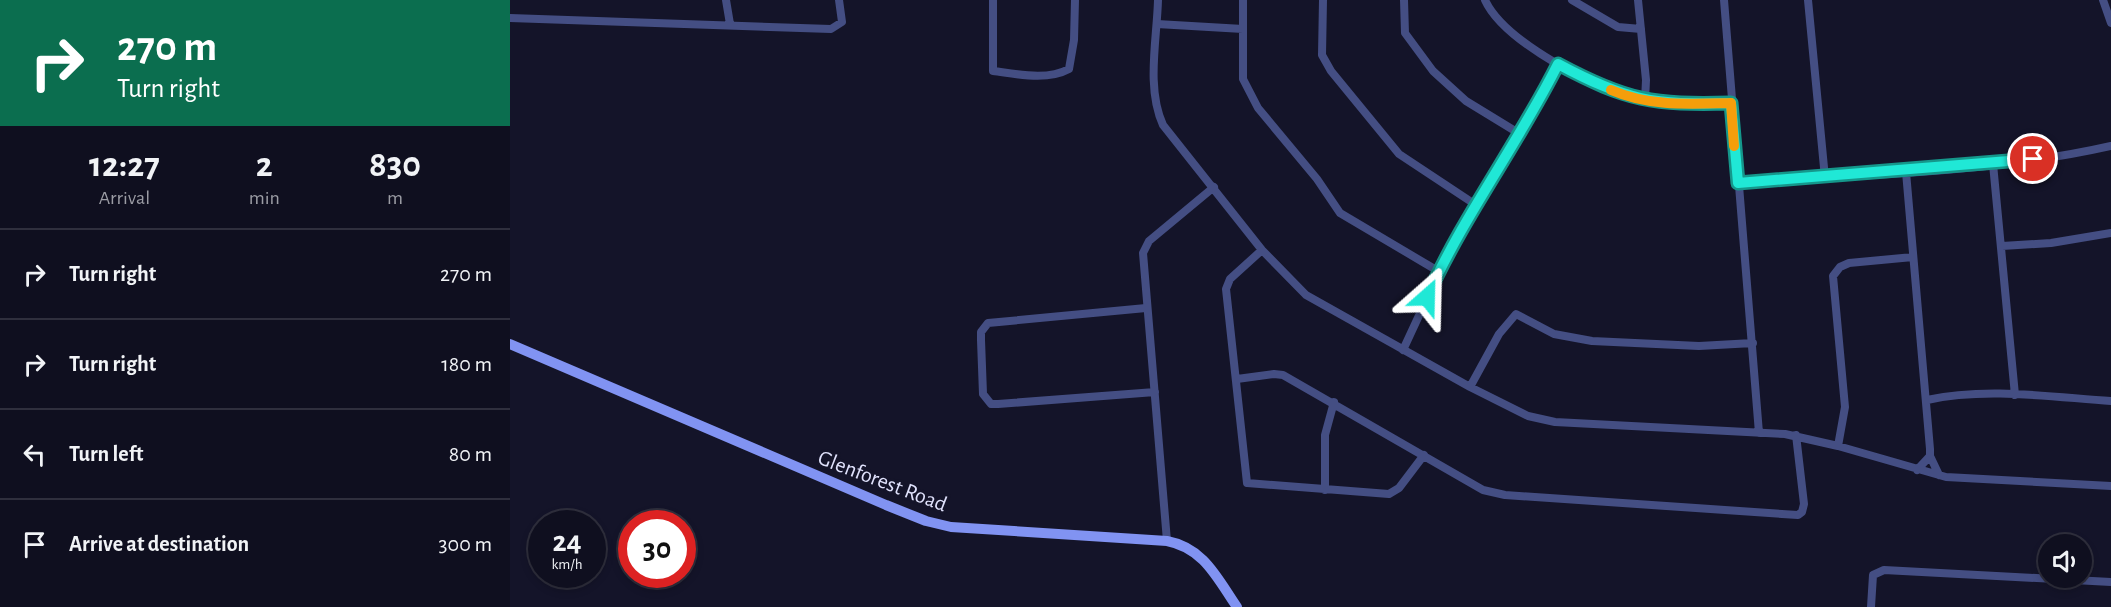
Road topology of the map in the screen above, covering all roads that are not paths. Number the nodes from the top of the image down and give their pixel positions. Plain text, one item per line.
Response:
1 (726, 0) edge
2 (839, 0) edge
3 (993, 0) edge
4 (1075, 0) edge
5 (1158, 0) edge
6 (1243, 0) edge
7 (1323, 0) edge
8 (1404, 0) edge
9 (1485, 0) edge
10 (1572, 0) edge
11 (1638, 0) edge
12 (1724, 0) edge
13 (1808, 0) edge
14 (2103, 0) edge
15 (510, 18) edge
16 (2111, 23) edge
17 (730, 24) junction
18 (1157, 24) junction
19 (1641, 28) junction
20 (1243, 29) junction
21 (1558, 64) junction
22 (1644, 101) junction
23 (1731, 103) junction
24 (1520, 134) junction
25 (2111, 146) edge
26 (1993, 164) junction
27 (1906, 171) junction
28 (1825, 178) junction
29 (1738, 183) junction
30 (1214, 187) junction
31 (1476, 205) junction
32 (2111, 233) edge
33 (2002, 246) junction
34 (1262, 250) junction
35 (1913, 256) junction
36 (1438, 271) junction
37 (1146, 308) junction
38 (1753, 343) junction
39 (510, 344) edge
40 (1403, 350) junction
41 (1237, 379) junction
42 (1470, 387) junction
43 (1155, 392) junction
44 (2015, 395) junction
45 (1927, 400) junction
46 (2111, 401) edge
47 (1334, 402) junction
48 (1759, 433) junction
49 (1796, 435) junction
50 (1838, 446) junction
51 (1424, 455) junction
52 (1930, 456) junction
53 (1917, 470) junction
54 (1939, 475) junction
55 (2111, 486) edge
56 (1326, 490) junction
57 (1167, 541) junction
58 (2111, 582) edge
59 (1237, 607) edge
60 (1871, 607) edge

1 - 17 street
2 - 17 street
3 - 4 street
5 - 18 street
6 - 20 street
7 - 31 street
8 - 24 street
9 - 21 street
10 - 19 street
11 - 19 street
12 - 23 street
13 - 28 street
14 - 16 street
15 - 17 street
18 - 20 street
18 - 30 street
19 - 22 street
20 - 36 street
21 - 22 street
21 - 24 street
22 - 23 street
23 - 29 street
24 - 31 street
25 - 26 street
26 - 27 street
26 - 33 street
27 - 28 street
27 - 35 street
28 - 29 street
29 - 38 street
30 - 34 street
30 - 37 street
31 - 36 street
32 - 33 street
33 - 44 street
34 - 40 street
34 - 41 street
35 - 45 street
35 - 50 street
36 - 40 street
37 - 43 street
37 - 43 street
38 - 42 street
38 - 48 street
39 - 57 street, Glenforest Road
40 - 42 street
41 - 47 street
41 - 56 street
42 - 48 street
43 - 57 street
44 - 45 street
44 - 46 street
45 - 52 street
47 - 51 street
47 - 56 street
48 - 49 street
49 - 50 street
49 - 51 street
50 - 53 street
51 - 56 street
52 - 53 street
52 - 54 street
53 - 54 street
54 - 55 street
57 - 59 street, Glenforest Road
58 - 60 street

